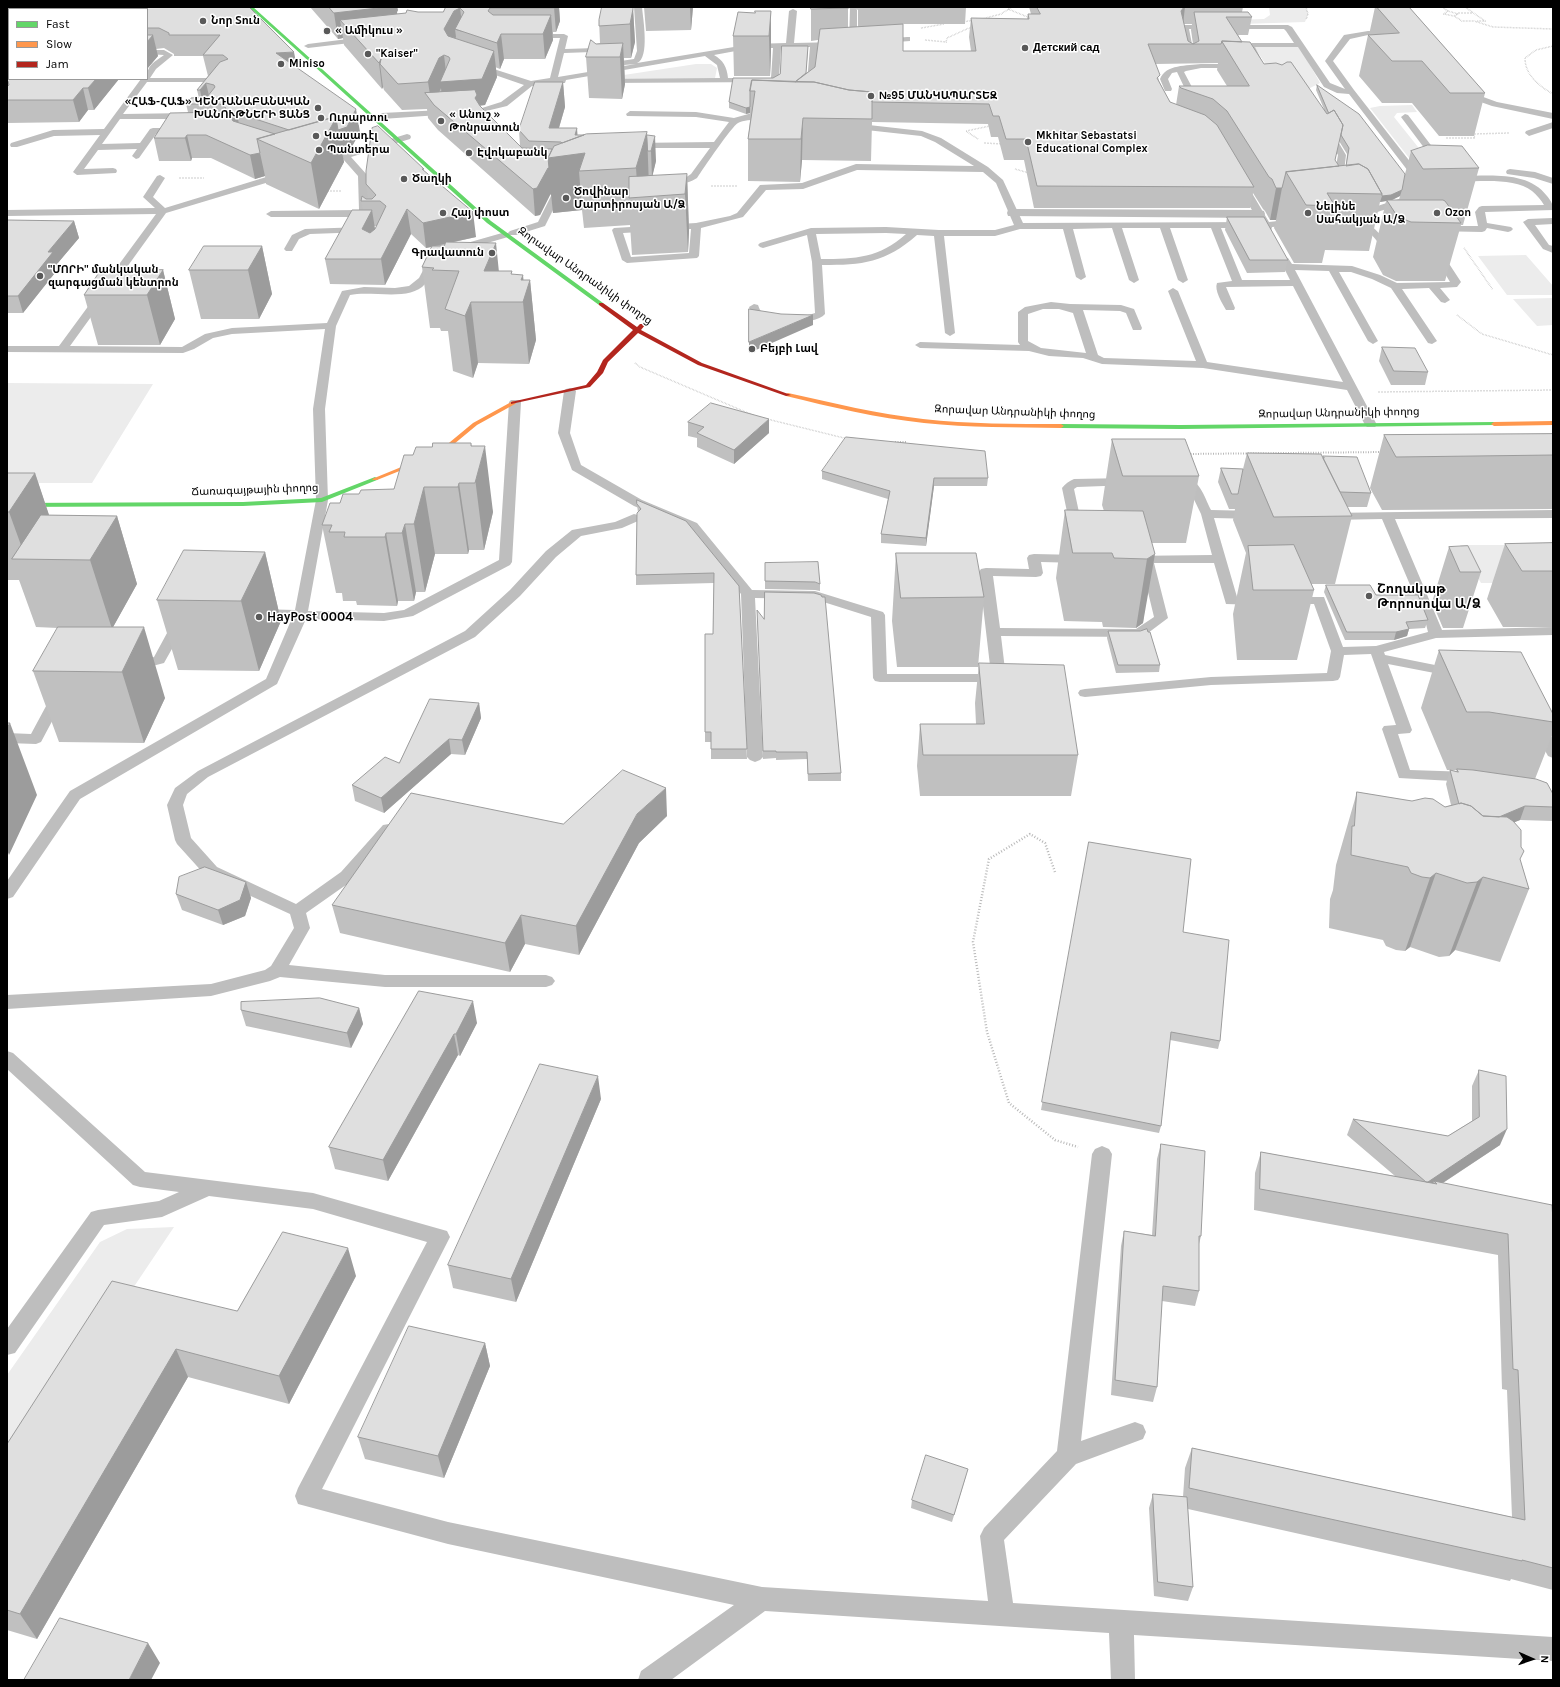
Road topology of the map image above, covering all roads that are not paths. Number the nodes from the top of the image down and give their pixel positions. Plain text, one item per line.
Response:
1 (251, 7) edge
2 (263, 7) edge
3 (638, 7) edge
4 (853, 10) dead end
5 (793, 12) dead end
6 (526, 36) edge
7 (1404, 36) edge
8 (375, 38) edge
9 (907, 39) road end
10 (874, 42) edge
11 (814, 45) junction
12 (1299, 45) junction
13 (308, 46) junction
14 (777, 46) junction
15 (790, 46) junction
16 (560, 51) junction
17 (148, 52) edge
18 (706, 54) junction
19 (1190, 54) edge
20 (470, 63) edge
21 (1183, 69) junction
22 (148, 74) edge
23 (148, 78) edge
24 (144, 80) edge
25 (227, 80) edge
26 (724, 80) junction
27 (553, 81) junction
28 (530, 84) junction
29 (1456, 85) edge
30 (1168, 89) dead end
31 (1190, 91) edge
32 (802, 92) edge
33 (1351, 92) junction
34 (777, 106) edge
35 (630, 114) dead end
36 (200, 116) edge
37 (382, 116) junction
38 (752, 116) junction
39 (781, 116) edge
40 (1553, 116) edge
41 (117, 117) junction
42 (1405, 117) dead end
43 (734, 121) junction
44 (1323, 123) edge
45 (841, 124) edge
46 (1553, 125) edge
47 (189, 131) edge
48 (106, 132) junction
49 (1529, 133) road end
50 (402, 139) junction
51 (11, 145) edge
52 (625, 145) edge
53 (716, 145) junction
54 (96, 146) junction
55 (142, 146) junction
56 (7, 153) edge
57 (136, 156) dead end
58 (345, 156) junction
59 (312, 164) edge
60 (985, 169) junction
61 (1412, 170) junction
62 (1452, 170) edge
63 (294, 171) edge
64 (113, 172) dead end
65 (1513, 172) junction
66 (1553, 172) edge
67 (1236, 175) edge
68 (160, 178) dead end
69 (1553, 181) edge
70 (655, 183) edge
71 (577, 188) edge
72 (1454, 191) edge
73 (1338, 198) edge
74 (163, 211) junction
75 (7, 213) edge
76 (366, 213) junction
77 (1013, 213) junction
78 (271, 214) dead end
79 (1262, 219) junction
80 (375, 221) edge
81 (1304, 221) edge
82 (1553, 222) edge
83 (1164, 225) junction
84 (1214, 225) junction
85 (1482, 225) junction
86 (696, 226) junction
87 (1019, 226) junction
88 (1067, 226) junction
89 (1116, 226) junction
90 (1508, 229) dead end
91 (369, 230) edge
92 (1372, 230) junction
93 (1386, 230) dead end
94 (1429, 230) edge
95 (811, 231) junction
96 (915, 231) junction
97 (939, 233) junction
98 (509, 234) junction
99 (1272, 237) edge
100 (763, 245) dead end
101 (289, 249) dead end
102 (1279, 249) edge
103 (1553, 250) edge
104 (1408, 252) edge
105 (1427, 252) edge
106 (817, 262) junction
107 (1289, 267) junction
108 (1332, 268) junction
109 (1081, 277) dead end
110 (1134, 280) dead end
111 (1183, 280) dead end
112 (1238, 283) junction
113 (1298, 283) junction
114 (1395, 286) junction
115 (1432, 286) junction
116 (1173, 291) dead end
117 (1444, 300) road end
118 (754, 307) dead end
119 (1072, 307) junction
120 (1230, 308) dead end
121 (332, 326) junction
122 (639, 328) junction
123 (1137, 328) dead end
124 (950, 333) dead end
125 (1374, 341) dead end
126 (1432, 341) dead end
127 (920, 345) dead end
128 (1028, 348) junction
129 (7, 349) edge
130 (62, 349) junction
131 (1093, 356) junction
132 (1203, 365) junction
133 (1353, 389) junction
134 (570, 391) junction
135 (515, 402) junction
136 (1553, 417) edge
137 (1369, 422) junction
138 (1553, 423) edge
139 (1171, 481) edge
140 (1141, 482) edge
141 (322, 500) junction
142 (7, 505) edge
143 (1207, 514) junction
144 (1553, 514) edge
145 (1270, 515) edge
146 (1317, 515) edge
147 (1387, 516) junction
148 (634, 518) dead end
149 (1123, 559) edge
150 (1219, 559) junction
151 (1147, 560) junction
152 (748, 594) junction
153 (187, 611) edge
154 (240, 612) edge
155 (301, 614) junction
156 (878, 615) junction
157 (893, 615) dead end
158 (977, 616) edge
159 (992, 616) junction
160 (1553, 631) edge
161 (994, 632) junction
162 (1436, 634) junction
163 (1338, 651) junction
164 (1378, 654) junction
165 (122, 670) edge
166 (1472, 676) edge
167 (71, 684) edge
168 (1085, 693) dead end
169 (1532, 715) edge
170 (7, 738) edge
171 (1553, 754) edge
172 (755, 757) dead end
173 (1484, 779) edge
174 (399, 818) edge
175 (7, 893) edge
176 (297, 911) junction
177 (277, 970) junction
178 (546, 981) dead end
179 (7, 1002) edge
180 (7, 1058) edge
181 (1102, 1154) road end
182 (207, 1188) junction
183 (7, 1346) edge
184 (1134, 1432) dead end
185 (1068, 1456) junction
186 (762, 1599) junction
187 (1002, 1614) junction
188 (1121, 1622) junction
189 (1553, 1649) edge
190 (650, 1680) edge
191 (1123, 1680) edge

1 - 50 main road, Զորավար Անդրանիկի փողոց
2 - 13 main road, Զորավար Անդրանիկի փողոց
3 - 16 lane
4 - 11 lane
5 - 15 lane
6 - 16 lane
7 - 33 lane
8 - 13 lane
9 - 10 lane
11 - 15 lane
11 - 32 lane
12 - 19 lane
12 - 21 lane
12 - 33 lane
13 - 37 main road, Զորավար Անդրանիկի փողոց
14 - 15 lane
14 - 18 lane
14 - 26 lane
16 - 27 lane
17 - 22 lane
18 - 26 lane
18 - 27 lane
20 - 28 lane
21 - 30 lane
21 - 31 lane
23 - 25 lane
24 - 41 lane
26 - 27 lane
27 - 28 lane
28 - 37 lane
29 - 40 lane
33 - 61 lane
34 - 38 lane
35 - 43 lane
36 - 41 lane
37 - 50 main road, Զորավար Անդրանիկի փողոց
38 - 39 lane
38 - 43 lane
41 - 48 lane
42 - 61 lane
43 - 53 lane
44 - 73 lane
45 - 60 lane
46 - 49 lane
47 - 55 lane
48 - 51 lane
48 - 54 lane
50 - 58 lane
50 - 98 main road, Զորավար Անդրանիկի փողոց
51 - 56 lane
52 - 53 lane
53 - 70 lane
54 - 55 lane
54 - 64 lane
55 - 57 lane
58 - 59 lane
58 - 76 lane
60 - 77 lane
60 - 86 lane
61 - 92 lane
62 - 65 lane
63 - 74 lane
65 - 66 lane
65 - 69 lane
67 - 79 lane
68 - 74 lane
71 - 98 lane
72 - 85 lane
74 - 75 lane
74 - 130 lane
76 - 78 lane
76 - 80 lane
77 - 79 street
77 - 87 lane
79 - 81 lane
79 - 84 lane
79 - 99 lane
82 - 103 lane
83 - 84 lane
83 - 89 lane
83 - 111 lane
84 - 112 lane
85 - 90 lane
85 - 94 lane
86 - 86 lane
87 - 88 lane
87 - 97 lane
88 - 89 lane
88 - 109 lane
89 - 110 lane
91 - 101 lane
92 - 93 lane
92 - 104 lane
95 - 96 lane
95 - 100 lane
95 - 106 lane
96 - 97 lane
96 - 106 lane
97 - 124 lane
98 - 121 lane
98 - 122 main road, Զորավար Անդրանիկի փողոց
102 - 107 lane
105 - 115 lane
106 - 118 lane
107 - 108 lane
107 - 113 lane
108 - 114 lane
108 - 125 lane
112 - 113 lane
112 - 120 lane
113 - 133 lane
114 - 115 lane
114 - 126 lane
115 - 117 lane
116 - 132 lane
119 - 123 lane
119 - 128 lane
119 - 131 lane
121 - 130 lane
121 - 141 lane
122 - 134 main road, Ճառագայթային փողոց
122 - 137 main road, Զորավար Անդրանիկի փողոց
127 - 128 lane
128 - 131 lane
129 - 130 lane
131 - 132 lane
132 - 133 lane
133 - 137 lane
134 - 135 main road, Ճառագայթային փողոց
134 - 152 lane
135 - 141 main road, Ճառագայթային փողոց
135 - 155 lane
136 - 137 main road, Զորավար Անդրանիկի փողոց
137 - 138 main road, Զորավար Անդրանիկի փողոց
139 - 143 lane
140 - 159 lane
141 - 142 main road, Ճառագայթային փողոց
141 - 155 lane
143 - 145 lane
143 - 150 lane
144 - 147 lane
146 - 147 lane
147 - 162 lane
148 - 176 lane
149 - 151 lane
150 - 151 lane
150 - 163 lane
151 - 161 lane
152 - 156 lane
152 - 172 lane
153 - 165 lane
154 - 155 lane
155 - 175 lane
156 - 157 lane
156 - 161 lane
158 - 159 lane
159 - 161 lane
160 - 162 lane
162 - 164 lane
163 - 164 lane
163 - 168 lane
164 - 166 lane
164 - 173 lane
167 - 170 lane
169 - 171 lane
174 - 176 lane
176 - 177 lane
177 - 178 lane
177 - 179 lane
180 - 182 lane
181 - 185 lane
182 - 183 lane
182 - 186 lane
184 - 185 lane
185 - 187 lane
186 - 187 lane
186 - 190 lane
187 - 188 lane
188 - 189 lane
188 - 191 lane

